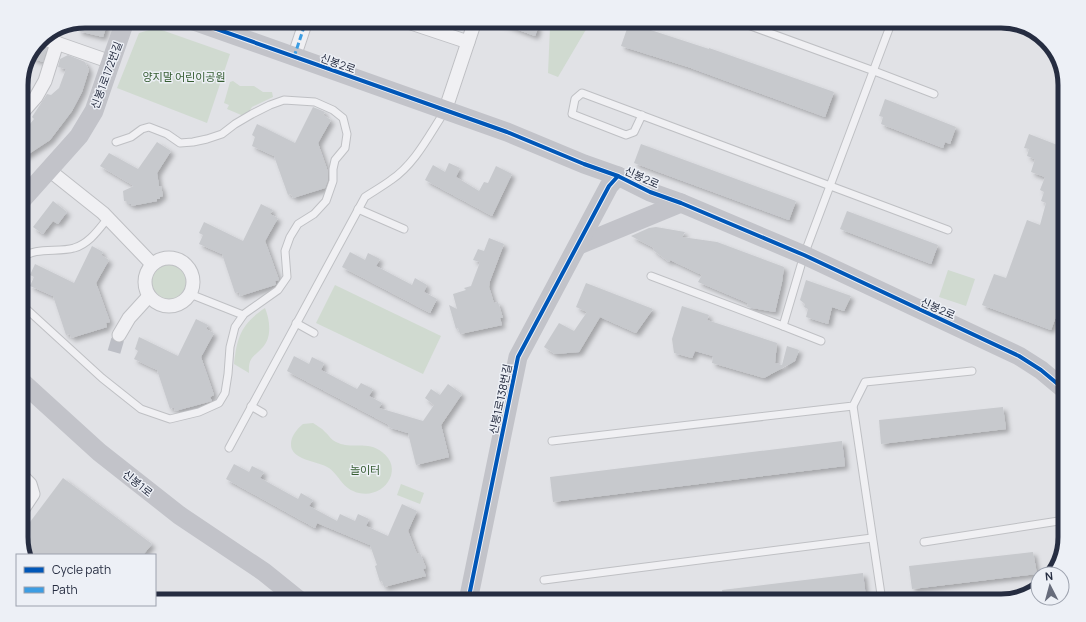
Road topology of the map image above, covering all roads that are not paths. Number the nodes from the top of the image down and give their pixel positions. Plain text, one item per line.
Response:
1 (123, 28) edge
2 (213, 28) edge
3 (304, 28) edge
4 (426, 28) edge
5 (473, 28) edge
6 (757, 28) edge
7 (889, 28) edge
8 (50, 41) edge
9 (468, 42) junction
10 (57, 43) junction
11 (294, 57) junction
12 (111, 62) junction
13 (874, 70) junction
14 (934, 94) dead end
15 (28, 106) edge
16 (445, 111) junction
17 (642, 115) junction
18 (116, 142) dead end
19 (49, 170) junction
20 (618, 176) junction
21 (830, 186) junction
22 (28, 193) edge
23 (681, 203) junction
24 (358, 209) junction
25 (108, 218) junction
26 (404, 229) dead end
27 (948, 230) dead end
28 (579, 245) junction
29 (28, 254) edge
30 (804, 255) junction
31 (152, 264) junction
32 (651, 276) dead end
33 (190, 294) junction
34 (149, 296) junction
35 (28, 310) edge
36 (243, 315) junction
37 (296, 323) junction
38 (783, 326) junction
39 (314, 333) dead end
40 (119, 335) tunnel mouth
41 (821, 341) dead end
42 (972, 371) dead end
43 (1058, 384) edge
44 (28, 388) edge
45 (251, 406) junction
46 (853, 406) junction
47 (263, 413) dead end
48 (552, 441) dead end
49 (229, 448) dead end
50 (28, 482) edge
51 (28, 502) edge
52 (1058, 521) edge
53 (872, 538) junction
54 (924, 542) dead end
55 (544, 580) dead end
56 (291, 594) edge
57 (469, 594) edge
58 (881, 594) edge

1 - 12 street, 신봉1로172번길
2 - 11 street, 신봉2로
3 - 11 street
4 - 9 street
5 - 9 street
6 - 13 lane
7 - 13 lane
8 - 10 street
9 - 16 street
10 - 12 street
10 - 15 street
11 - 16 street, 신봉2로
12 - 19 street, 신봉1로172번길
13 - 14 lane
13 - 21 lane
16 - 20 street, 신봉2로
16 - 24 lane
17 - 17 lane
17 - 21 lane
18 - 36 lane
19 - 22 street, 신봉1로172번길
19 - 25 street
20 - 23 street, 신봉2로
20 - 28 street, 신봉1로138번길
21 - 27 lane
21 - 30 lane
23 - 28 street
23 - 30 street, 신봉2로
24 - 26 lane
24 - 37 lane
25 - 29 lane
25 - 31 street
28 - 57 street, 신봉1로138번길
30 - 38 lane
30 - 43 street, 신봉2로
31 - 33 street
31 - 34 street
32 - 38 lane
33 - 34 street
33 - 36 lane
34 - 40 street
35 - 36 lane
37 - 39 lane
37 - 45 lane
38 - 41 lane
42 - 46 lane
44 - 56 street, 신봉1로
45 - 47 lane
45 - 49 lane
46 - 48 lane
46 - 53 lane
50 - 51 street
52 - 54 lane
53 - 55 lane
53 - 58 lane

